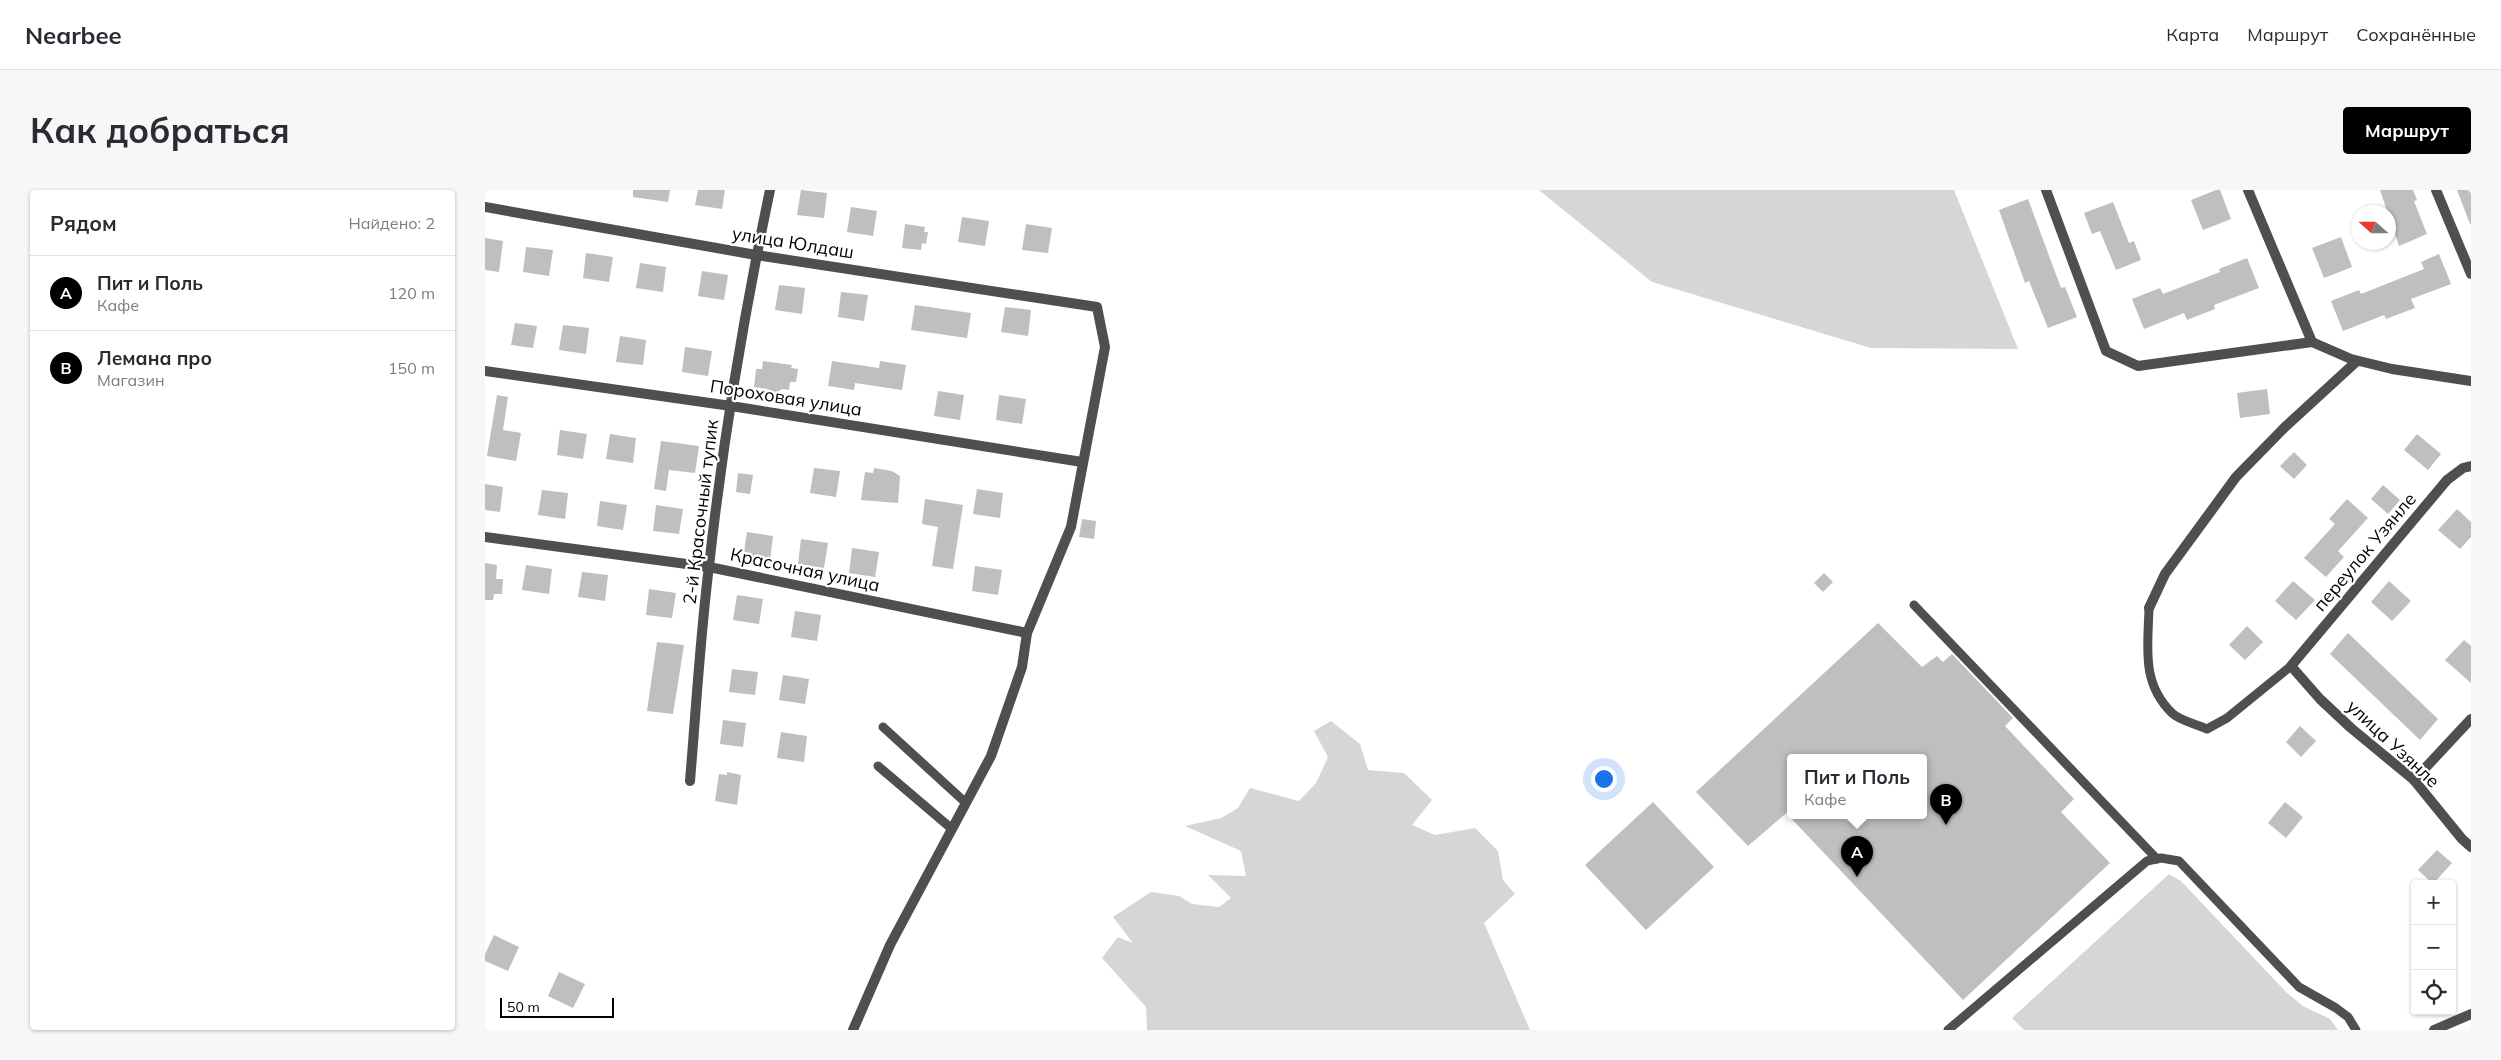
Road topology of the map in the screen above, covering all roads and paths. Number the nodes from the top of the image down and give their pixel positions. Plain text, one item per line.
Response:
1 (770, 190) edge
2 (2046, 190) edge
3 (2248, 190) edge
4 (2436, 190) edge
5 (485, 207) edge
6 (756, 255) junction
7 (2471, 274) edge
8 (2312, 342) junction
9 (2357, 361) junction
10 (485, 371) edge
11 (2471, 381) edge
12 (731, 406) junction
13 (1081, 462) junction
14 (2471, 466) edge
15 (485, 537) edge
16 (709, 567) junction
17 (1914, 605) dead end
18 (2149, 608) joint
19 (1027, 633) junction
20 (2291, 666) junction
21 (2471, 719) edge
22 (883, 727) dead end
23 (878, 766) dead end
24 (2414, 780) junction
25 (690, 781) dead end
26 (966, 803) junction
27 (952, 829) junction
28 (2471, 847) edge
29 (2157, 859) junction
30 (2471, 1014) edge
31 (853, 1030) edge
32 (1948, 1030) edge
33 (2356, 1030) edge
34 (2434, 1030) edge

1 - 6 street, 2-й Красочный тупик
2 - 8 street
3 - 8 street
4 - 7 street
5 - 6 street, улица Юлдаш
6 - 12 street, 2-й Красочный тупик
6 - 13 street, улица Юлдаш
8 - 9 street
9 - 11 street
9 - 18 street
10 - 12 street, Пороховая улица
12 - 13 street, Пороховая улица
12 - 16 street, 2-й Красочный тупик
13 - 19 street
14 - 20 street, переулок Узянле
15 - 16 street, Красочная улица
16 - 19 street, Красочная улица
16 - 25 street, 2-й Красочный тупик
17 - 29 lane
18 - 20 lane
19 - 26 street
20 - 24 street, улица Узянле
21 - 24 street
22 - 26 lane
23 - 27 lane
24 - 28 street, улица Узянле
26 - 27 street
27 - 31 street
29 - 32 lane
29 - 33 lane
30 - 34 street

